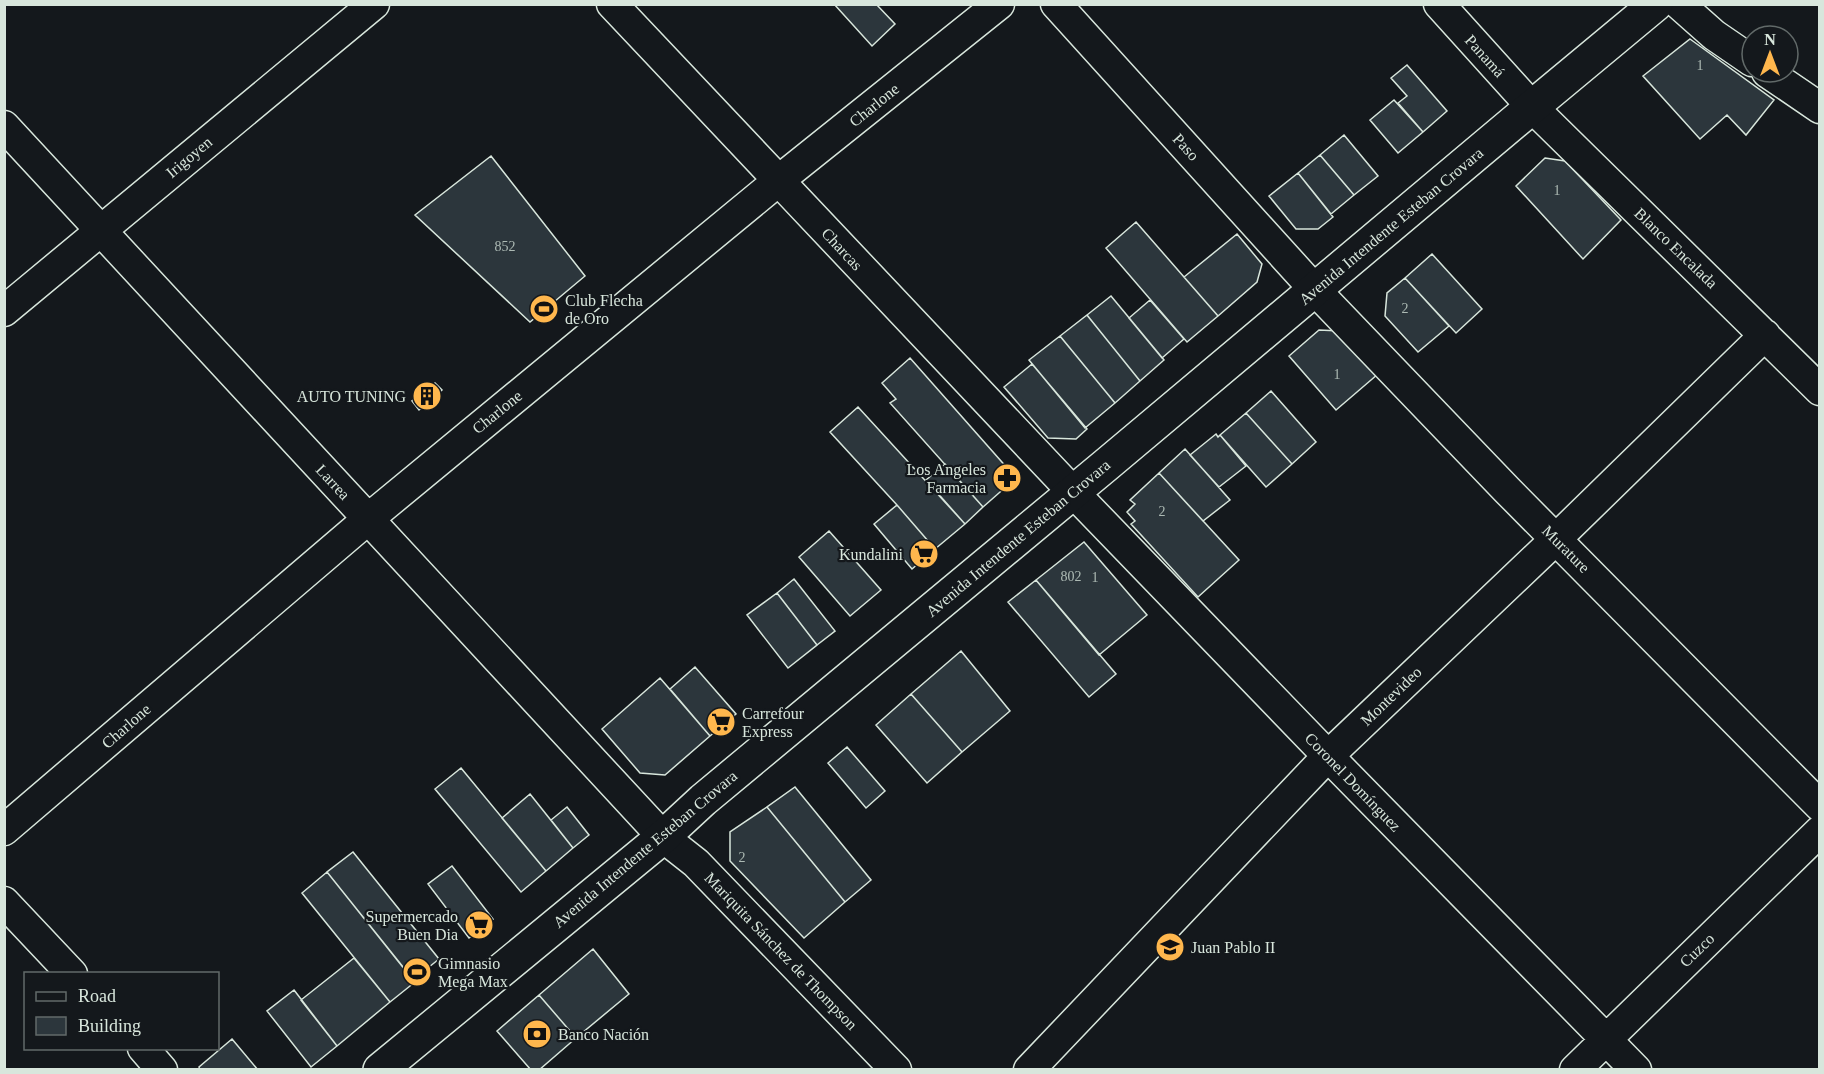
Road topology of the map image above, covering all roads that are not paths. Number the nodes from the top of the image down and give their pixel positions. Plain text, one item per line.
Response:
1 (374, 4) edge
2 (612, 4) edge
3 (999, 4) edge
4 (1056, 4) edge
5 (1439, 4) edge
6 (1656, 4) edge
7 (1679, 4) edge
8 (1740, 53) edge
9 (1785, 84) edge
10 (1532, 106) junction
11 (1820, 108) edge
12 (4, 126) edge
13 (778, 181) junction
14 (101, 230) junction
15 (1315, 290) junction
16 (4, 311) edge
17 (1765, 334) junction
18 (1820, 390) edge
19 (1073, 492) junction
20 (368, 519) junction
21 (1556, 539) junction
22 (1328, 756) junction
23 (1820, 807) edge
24 (4, 830) edge
25 (1820, 831) edge
26 (663, 837) junction
27 (4, 902) edge
28 (70, 972) edge
29 (1605, 1039) junction
30 (144, 1050) edge
31 (162, 1070) edge
32 (380, 1070) edge
33 (896, 1070) edge
34 (1029, 1070) edge
35 (1575, 1070) edge
36 (1636, 1070) edge

1 - 14 street, Irigoyen
2 - 13 street, Charcas
3 - 13 street, Charlone
4 - 15 street, Paso
5 - 10 street, Panamá
6 - 10 main road, Avenida Intendente Esteban Crovara
7 - 8 street
9 - 11 street
10 - 15 main road, Avenida Intendente Esteban Crovara
10 - 17 street, Blanco Encalada
12 - 14 street, Larrea
13 - 19 street, Charcas
13 - 20 street, Charlone
14 - 16 street, Irigoyen
14 - 20 street, Larrea
15 - 19 main road, Avenida Intendente Esteban Crovara
15 - 21 street, Murature
17 - 18 street, Blanco Encalada
17 - 21 street, Montevideo
19 - 22 street, Coronel Domínguez
19 - 26 main road, Avenida Intendente Esteban Crovara
20 - 24 street, Charlone
20 - 26 street, Larrea
21 - 22 street, Montevideo
21 - 23 street, Murature
22 - 29 street, Coronel Domínguez
22 - 34 street, Montevideo
25 - 29 street, Cuzco
26 - 32 main road, Avenida Intendente Esteban Crovara
26 - 33 street, Mariquita Sánchez de Thompson
27 - 28 street
29 - 35 street, Cuzco
29 - 36 street, Coronel Domínguez
30 - 31 street

